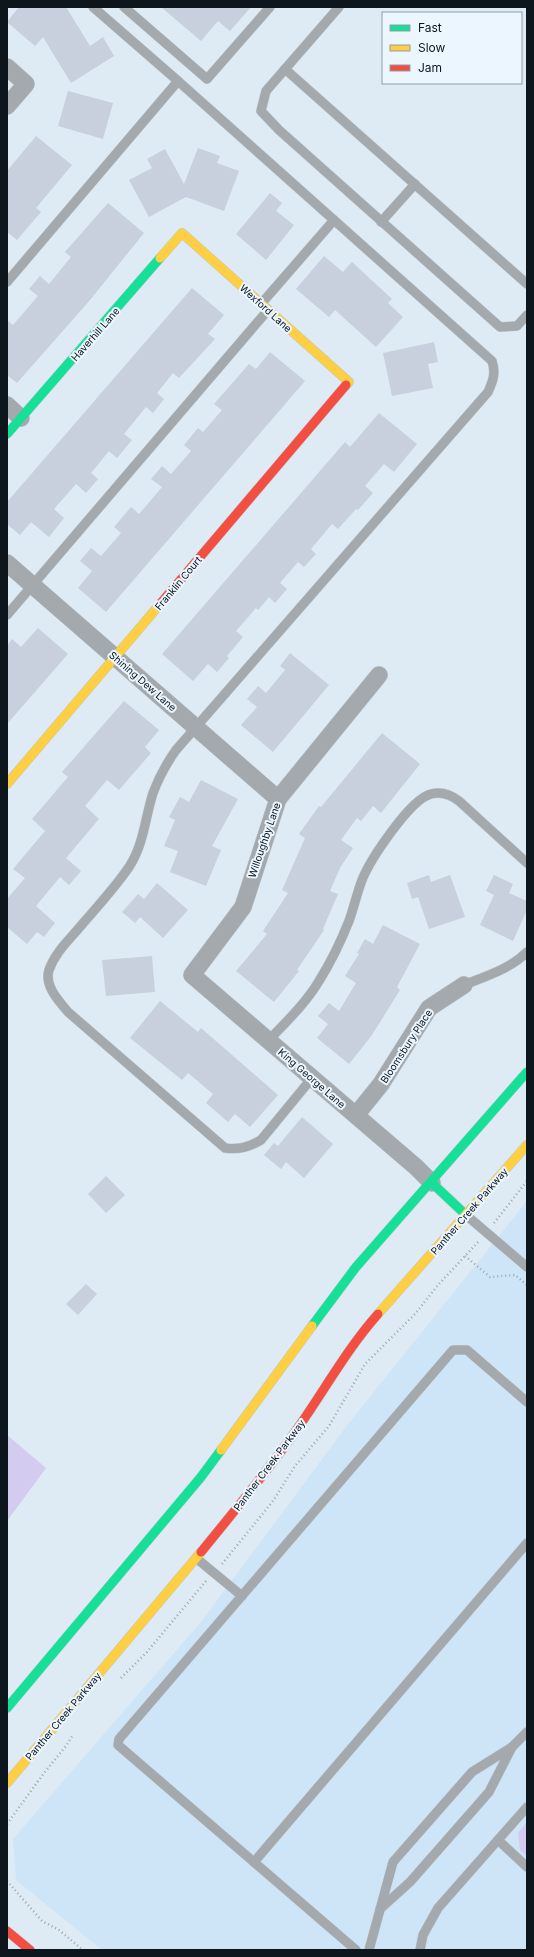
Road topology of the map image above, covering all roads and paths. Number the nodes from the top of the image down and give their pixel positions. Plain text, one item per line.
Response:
1 (93, 7) edge
2 (124, 7) edge
3 (270, 7) edge
4 (339, 7) edge
5 (7, 67) edge
6 (285, 69) junction
7 (178, 81) junction
8 (7, 106) edge
9 (415, 184) junction
10 (334, 220) junction
11 (382, 222) junction
12 (182, 233) joint
13 (7, 282) edge
14 (527, 284) edge
15 (265, 307) junction
16 (527, 315) edge
17 (349, 382) joint
18 (7, 406) edge
19 (21, 418) junction
20 (7, 434) edge
21 (7, 563) edge
22 (32, 585) junction
23 (7, 615) edge
24 (115, 657) junction
25 (379, 675) dead end
26 (195, 727) junction
27 (7, 784) edge
28 (278, 799) junction
29 (527, 863) edge
30 (527, 952) edge
31 (192, 975) joint
32 (464, 985) joint
33 (268, 1041) junction
34 (527, 1072) edge
35 (312, 1078) junction
36 (356, 1116) junction
37 (527, 1145) edge
38 (527, 1181) edge
39 (432, 1183) junction
40 (466, 1215) junction
41 (498, 1219) dead end
42 (475, 1245) dead end
43 (465, 1256) junction
44 (527, 1267) edge
45 (527, 1285) edge
46 (527, 1402) edge
47 (527, 1543) edge
48 (228, 1557) dead end
49 (196, 1558) junction
50 (205, 1583) dead end
51 (242, 1596) junction
52 (119, 1680) dead end
53 (7, 1708) edge
54 (76, 1729) dead end
55 (527, 1732) edge
56 (512, 1747) junction
57 (7, 1783) edge
58 (527, 1807) edge
59 (7, 1824) edge
60 (498, 1840) junction
61 (254, 1862) junction
62 (527, 1867) edge
63 (7, 1881) edge
64 (379, 1910) junction
65 (7, 1931) edge
66 (30, 1950) edge
67 (83, 1950) edge
68 (356, 1950) edge
69 (369, 1950) edge
70 (420, 1950) edge

1 - 7 lane
2 - 3 lane
4 - 6 lane
5 - 8 street
6 - 9 lane
6 - 11 lane
7 - 10 lane
7 - 13 lane
9 - 11 lane
9 - 14 lane
10 - 15 lane
10 - 26 lane
11 - 16 lane
12 - 15 main road, Wexford Lane
12 - 19 main road, Haverhill Lane
15 - 17 main road, Wexford Lane
15 - 22 lane
17 - 24 main road, Franklin Court
18 - 19 street
19 - 20 main road, Haverhill Lane
21 - 22 street, Shining Dew Lane
22 - 23 lane
22 - 24 street, Shining Dew Lane
24 - 26 street, Shining Dew Lane
24 - 27 main road, Franklin Court
25 - 28 street, Willoughby Lane
26 - 28 street, Shining Dew Lane
26 - 35 lane
28 - 31 street, Willoughby Lane
29 - 33 lane
30 - 32 lane
31 - 33 street, King George Lane
32 - 36 street, Bloomsbury Place
33 - 35 street, King George Lane
34 - 39 main road
35 - 36 street, King George Lane
36 - 39 street, King George Lane
37 - 40 main road, Panther Creek Parkway
38 - 41 path
39 - 40 main road
39 - 53 main road
40 - 44 lane
40 - 49 main road, Panther Creek Parkway
42 - 43 path
43 - 45 path
43 - 48 path
46 - 51 lane
47 - 61 lane
49 - 51 lane
49 - 57 main road, Panther Creek Parkway
50 - 52 path
51 - 61 lane
54 - 59 path
55 - 56 lane
56 - 64 lane
56 - 64 lane
58 - 60 lane
60 - 62 lane
60 - 70 lane
61 - 68 lane
63 - 67 path
64 - 69 lane
65 - 66 main road

